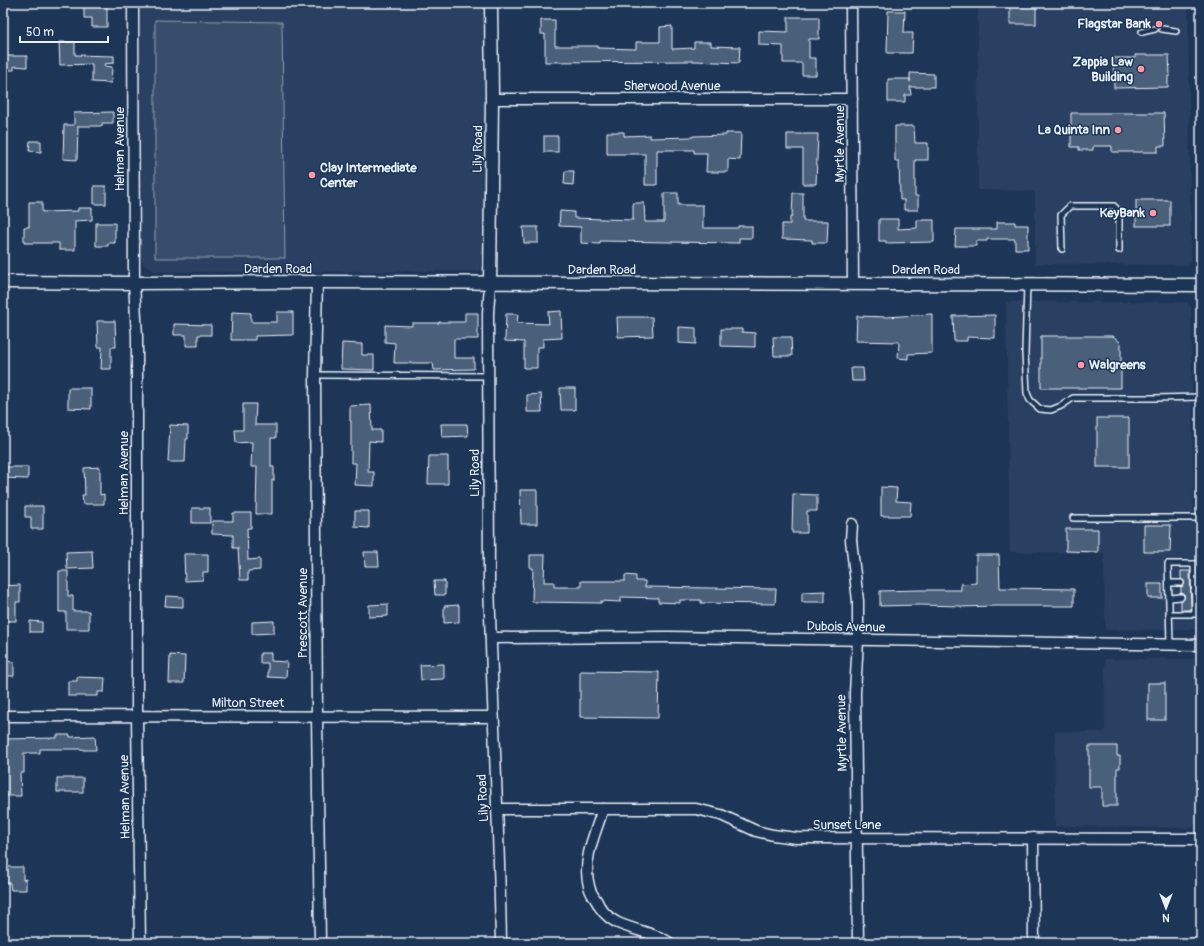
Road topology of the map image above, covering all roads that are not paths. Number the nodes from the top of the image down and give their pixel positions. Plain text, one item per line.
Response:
1 (132, 3) edge
2 (491, 3) edge
3 (851, 3) edge
4 (1155, 29) dead end
5 (1162, 29) dead end
6 (1176, 31) dead end
7 (1142, 32) dead end
8 (492, 99) junction
9 (852, 99) junction
10 (1062, 249) dead end
11 (1119, 250) dead end
12 (3, 282) edge
13 (317, 282) junction
14 (134, 283) junction
15 (490, 284) junction
16 (853, 284) junction
17 (1027, 284) junction
18 (1201, 285) edge
19 (315, 375) junction
20 (489, 376) junction
21 (1201, 397) edge
22 (1073, 518) dead end
23 (1201, 518) edge
24 (852, 524) dead end
25 (1194, 564) junction
26 (1201, 564) edge
27 (1169, 583) junction
28 (1181, 583) dead end
29 (1194, 590) junction
30 (1201, 590) edge
31 (1181, 597) dead end
32 (1169, 598) junction
33 (1169, 614) junction
34 (1195, 614) junction
35 (1201, 614) edge
36 (491, 638) junction
37 (858, 640) junction
38 (1170, 645) junction
39 (1201, 646) edge
40 (3, 716) edge
41 (137, 716) junction
42 (317, 716) junction
43 (493, 717) junction
44 (498, 809) junction
45 (603, 809) junction
46 (857, 838) junction
47 (1033, 838) junction
48 (1201, 839) edge
49 (140, 943) edge
50 (320, 943) edge
51 (501, 943) edge
52 (670, 943) edge
53 (858, 943) edge
54 (1034, 943) edge

1 - 14 street, Helman Avenue
2 - 8 street, Lily Road
3 - 9 street, Myrtle Avenue
4 - 7 lane
5 - 6 lane
8 - 9 street, Sherwood Avenue
8 - 15 street, Lily Road
9 - 16 street, Myrtle Avenue
10 - 11 lane
12 - 14 street, Darden Road
13 - 14 street, Darden Road
13 - 15 street, Darden Road
13 - 19 street, Prescott Avenue
14 - 41 street, Helman Avenue
15 - 16 street, Darden Road
15 - 20 street, Lily Road
16 - 17 street, Darden Road
17 - 18 street, Darden Road
17 - 21 lane
19 - 20 lane
19 - 42 street, Prescott Avenue
20 - 36 street, Lily Road
22 - 23 lane
24 - 37 street, Myrtle Avenue
25 - 26 lane
25 - 27 lane
25 - 29 lane
27 - 28 lane
27 - 32 lane
29 - 30 lane
29 - 34 lane
31 - 32 lane
32 - 33 lane
33 - 34 lane
33 - 38 lane
34 - 35 lane
36 - 37 street, Dubois Avenue
36 - 43 street, Lily Road
37 - 38 street, Dubois Avenue
37 - 46 street, Myrtle Avenue
38 - 39 street, Dubois Avenue
40 - 41 street, Milton Street
41 - 42 street, Milton Street
41 - 49 street, Helman Avenue
42 - 43 street, Milton Street
42 - 50 street, Prescott Avenue
43 - 44 street, Lily Road
44 - 45 street, Sunset Lane
44 - 51 street, Lily Road
45 - 46 street, Sunset Lane
45 - 52 street
46 - 47 street, Sunset Lane
46 - 53 street, Myrtle Avenue
47 - 48 street, Sunset Lane
47 - 54 street

